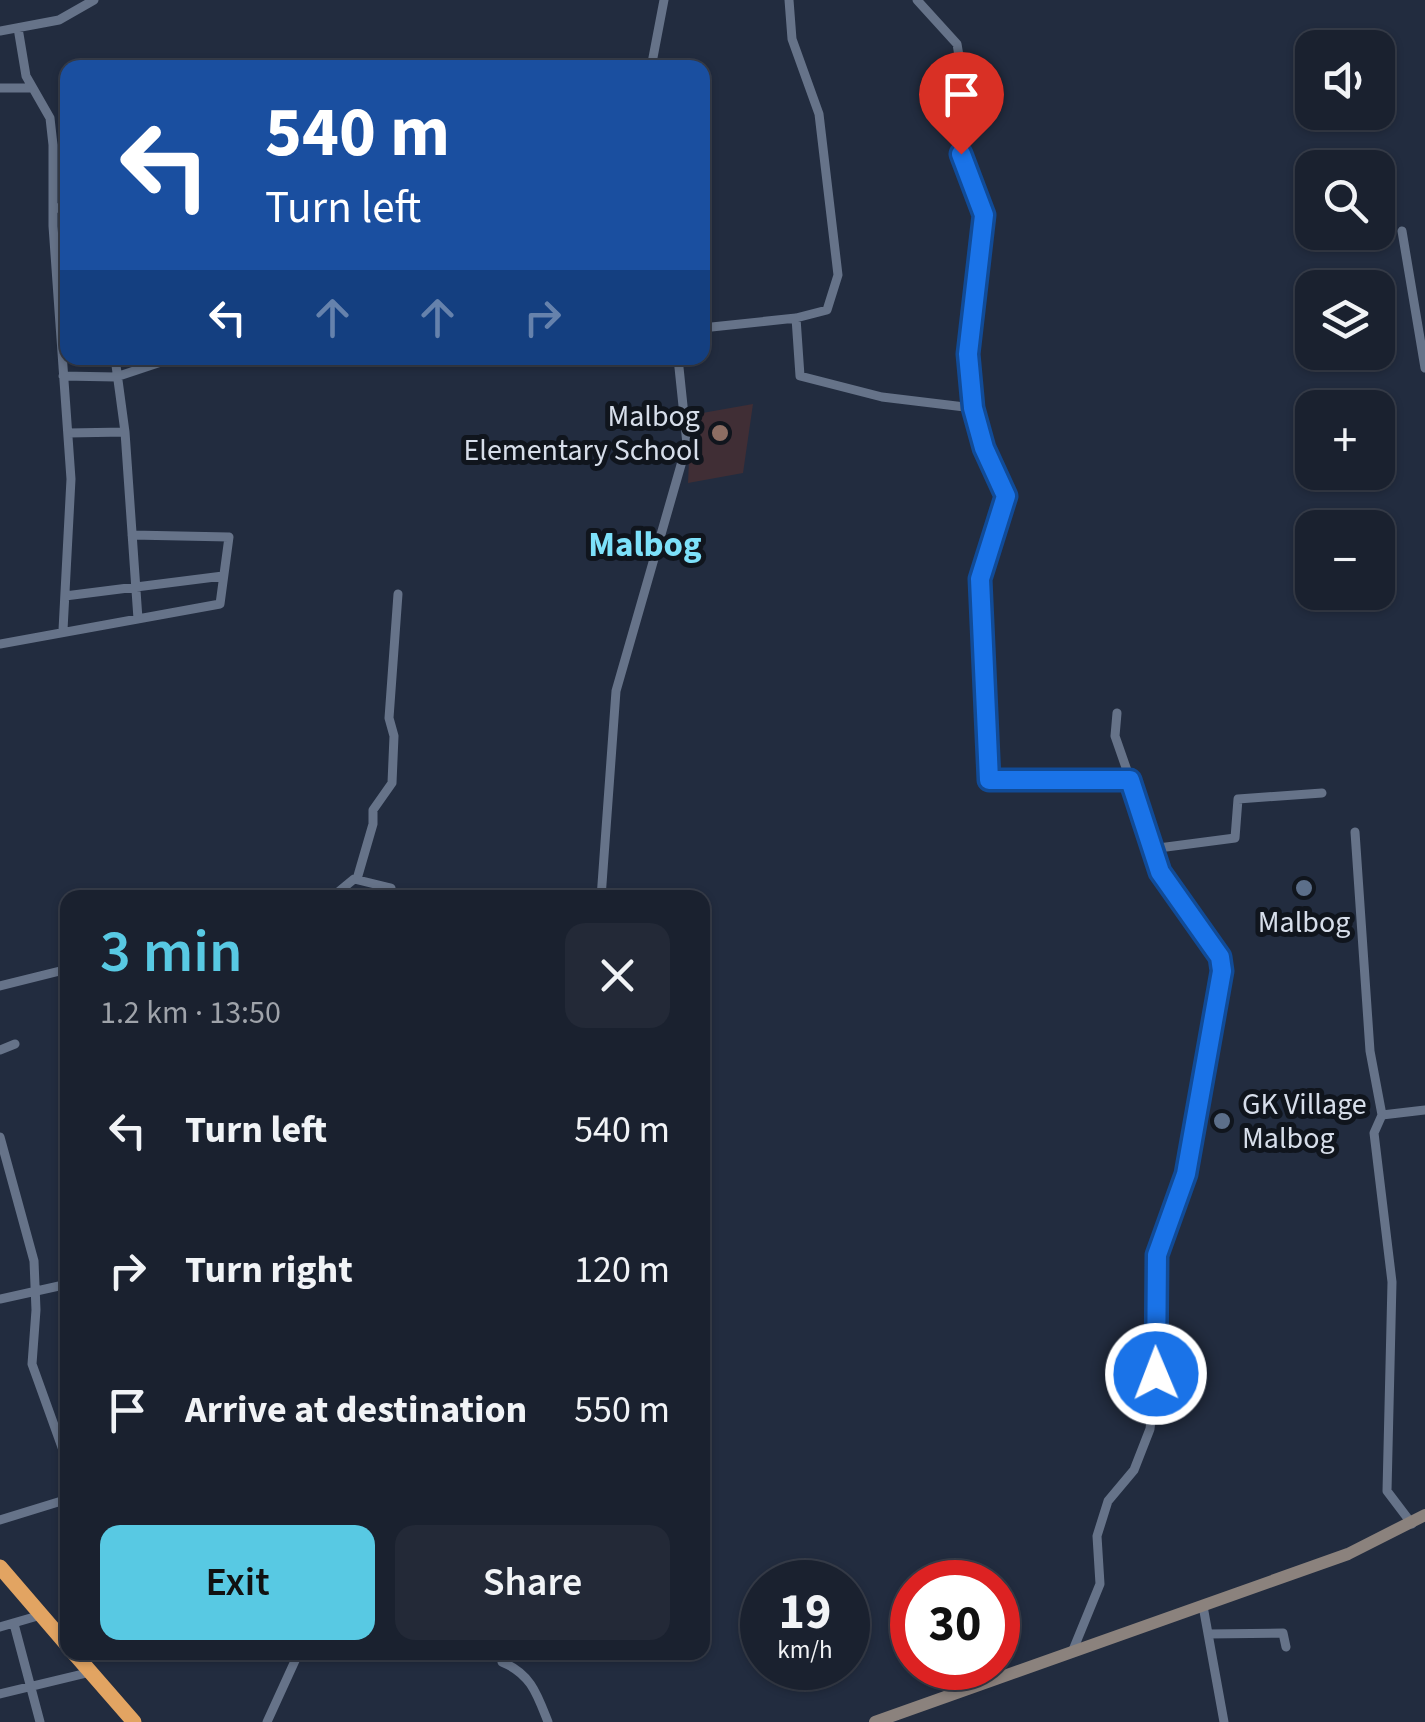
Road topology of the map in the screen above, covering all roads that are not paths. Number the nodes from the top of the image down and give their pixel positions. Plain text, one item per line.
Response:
1 (94, 0) edge
2 (664, 0) edge
3 (789, 0) edge
4 (917, 0) edge
5 (18, 28) junction
6 (0, 31) edge
7 (653, 60) edge
8 (0, 88) edge
9 (30, 88) junction
10 (52, 207) junction
11 (60, 208) edge
12 (1402, 231) dead end
13 (54, 236) junction
14 (60, 236) edge
15 (60, 257) edge
16 (796, 318) junction
17 (710, 327) edge
18 (63, 365) edge
19 (115, 365) edge
20 (151, 365) edge
21 (679, 365) edge
22 (1425, 368) edge
23 (63, 376) junction
24 (116, 376) junction
25 (973, 408) junction
26 (124, 432) junction
27 (68, 433) junction
28 (132, 535) junction
29 (223, 576) junction
30 (135, 588) junction
31 (398, 594) dead end
32 (65, 596) junction
33 (138, 619) junction
34 (63, 630) junction
35 (0, 644) edge
36 (1117, 713) dead end
37 (1130, 780) junction
38 (1322, 793) dead end
39 (1355, 832) dead end
40 (1151, 849) junction
41 (357, 879) junction
42 (391, 888) dead end
43 (342, 890) edge
44 (602, 890) edge
45 (60, 971) edge
46 (0, 986) edge
47 (15, 1044) dead end
48 (0, 1050) edge
49 (1425, 1110) edge
50 (1382, 1114) junction
51 (0, 1137) edge
52 (60, 1285) edge
53 (35, 1290) junction
54 (0, 1299) edge
55 (60, 1442) edge
56 (60, 1501) edge
57 (1425, 1515) edge
58 (0, 1520) edge
59 (1412, 1524) junction
60 (0, 1567) edge
61 (1203, 1606) junction
62 (41, 1615) junction
63 (14, 1624) junction
64 (0, 1627) edge
65 (1208, 1634) junction
66 (60, 1637) edge
67 (1286, 1648) dead end
68 (1074, 1650) junction
69 (80, 1660) edge
70 (295, 1660) edge
71 (502, 1662) dead end
72 (90, 1672) junction
73 (30, 1686) junction
74 (0, 1694) edge
75 (40, 1722) edge
76 (132, 1722) edge
77 (268, 1722) edge
78 (548, 1722) edge
79 (874, 1722) edge
80 (1224, 1722) edge

1 - 5 street
2 - 7 street
3 - 16 street
4 - 25 street
5 - 6 street
5 - 9 street
8 - 9 street
9 - 10 street
10 - 11 street
10 - 13 street
12 - 22 street
13 - 14 street
13 - 15 street
16 - 17 street
16 - 25 street
18 - 23 street
19 - 24 street
20 - 24 street
21 - 44 street
23 - 24 street
23 - 27 street
24 - 26 street
25 - 37 street
26 - 27 street
26 - 28 street
27 - 32 street
28 - 29 street
28 - 30 street
29 - 30 street
29 - 33 street
30 - 32 street
30 - 33 street
31 - 41 street
32 - 34 street
33 - 34 street
34 - 35 street
36 - 37 street
37 - 40 street
38 - 40 street
39 - 50 street
40 - 68 street
41 - 42 street
41 - 43 street
45 - 46 street
47 - 48 street
49 - 50 street
50 - 59 street
51 - 53 street
52 - 53 street
53 - 54 street
53 - 55 street
56 - 58 street
57 - 59 street
59 - 61 street
60 - 62 highway
61 - 65 street
61 - 68 street
62 - 63 street
62 - 66 highway
63 - 64 street
63 - 73 street
65 - 67 street
65 - 80 street
68 - 79 street
69 - 72 highway
70 - 77 street
71 - 78 street
72 - 73 street
72 - 76 highway
73 - 74 street
73 - 75 street

